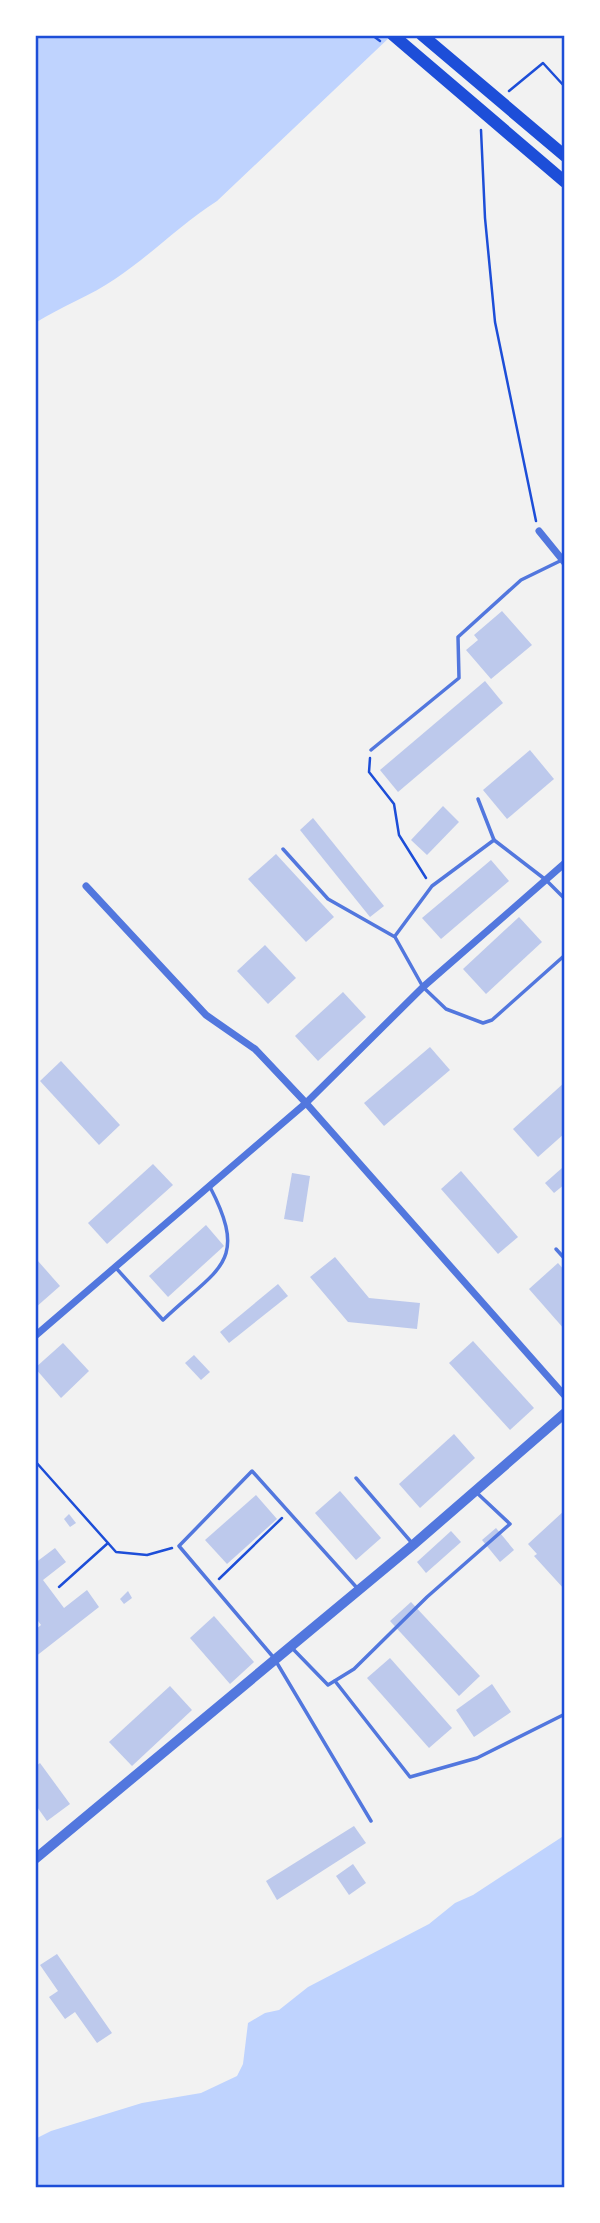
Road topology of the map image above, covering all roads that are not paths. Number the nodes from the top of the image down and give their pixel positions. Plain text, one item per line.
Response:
1 (393, 35) edge
2 (422, 35) edge
3 (565, 156) edge
4 (565, 182) edge
5 (538, 531) road end
6 (564, 561) edge
7 (371, 750) road end
8 (478, 799) dead end
9 (494, 840) junction
10 (282, 849) dead end
11 (565, 863) edge
12 (546, 880) junction
13 (86, 886) dead end
14 (565, 900) edge
15 (395, 937) junction
16 (565, 955) edge
17 (423, 987) junction
18 (306, 1102) junction
19 (210, 1187) junction
20 (556, 1249) dead end
21 (565, 1259) edge
22 (114, 1266) junction
23 (35, 1336) edge
24 (565, 1396) edge
25 (563, 1419) edge
26 (356, 1478) dead end
27 (475, 1491) junction
28 (413, 1545) junction
29 (358, 1589) junction
30 (289, 1645) junction
31 (274, 1657) junction
32 (335, 1681) junction
33 (565, 1714) edge
34 (371, 1821) dead end
35 (35, 1859) edge

1 - 4 main road
2 - 3 main road
5 - 6 street
6 - 7 lane
8 - 9 lane
9 - 12 lane
9 - 15 lane
10 - 15 lane
11 - 12 street
12 - 14 lane
12 - 17 street
13 - 18 street
15 - 17 lane
16 - 17 lane
17 - 18 street
18 - 19 street
18 - 24 street
19 - 22 street
19 - 22 lane
20 - 21 lane
22 - 23 street
25 - 27 street
26 - 28 lane
27 - 28 street
27 - 32 lane
28 - 29 street
29 - 30 street
29 - 31 lane
30 - 31 street
30 - 32 lane
31 - 34 lane
31 - 35 street
32 - 33 lane

